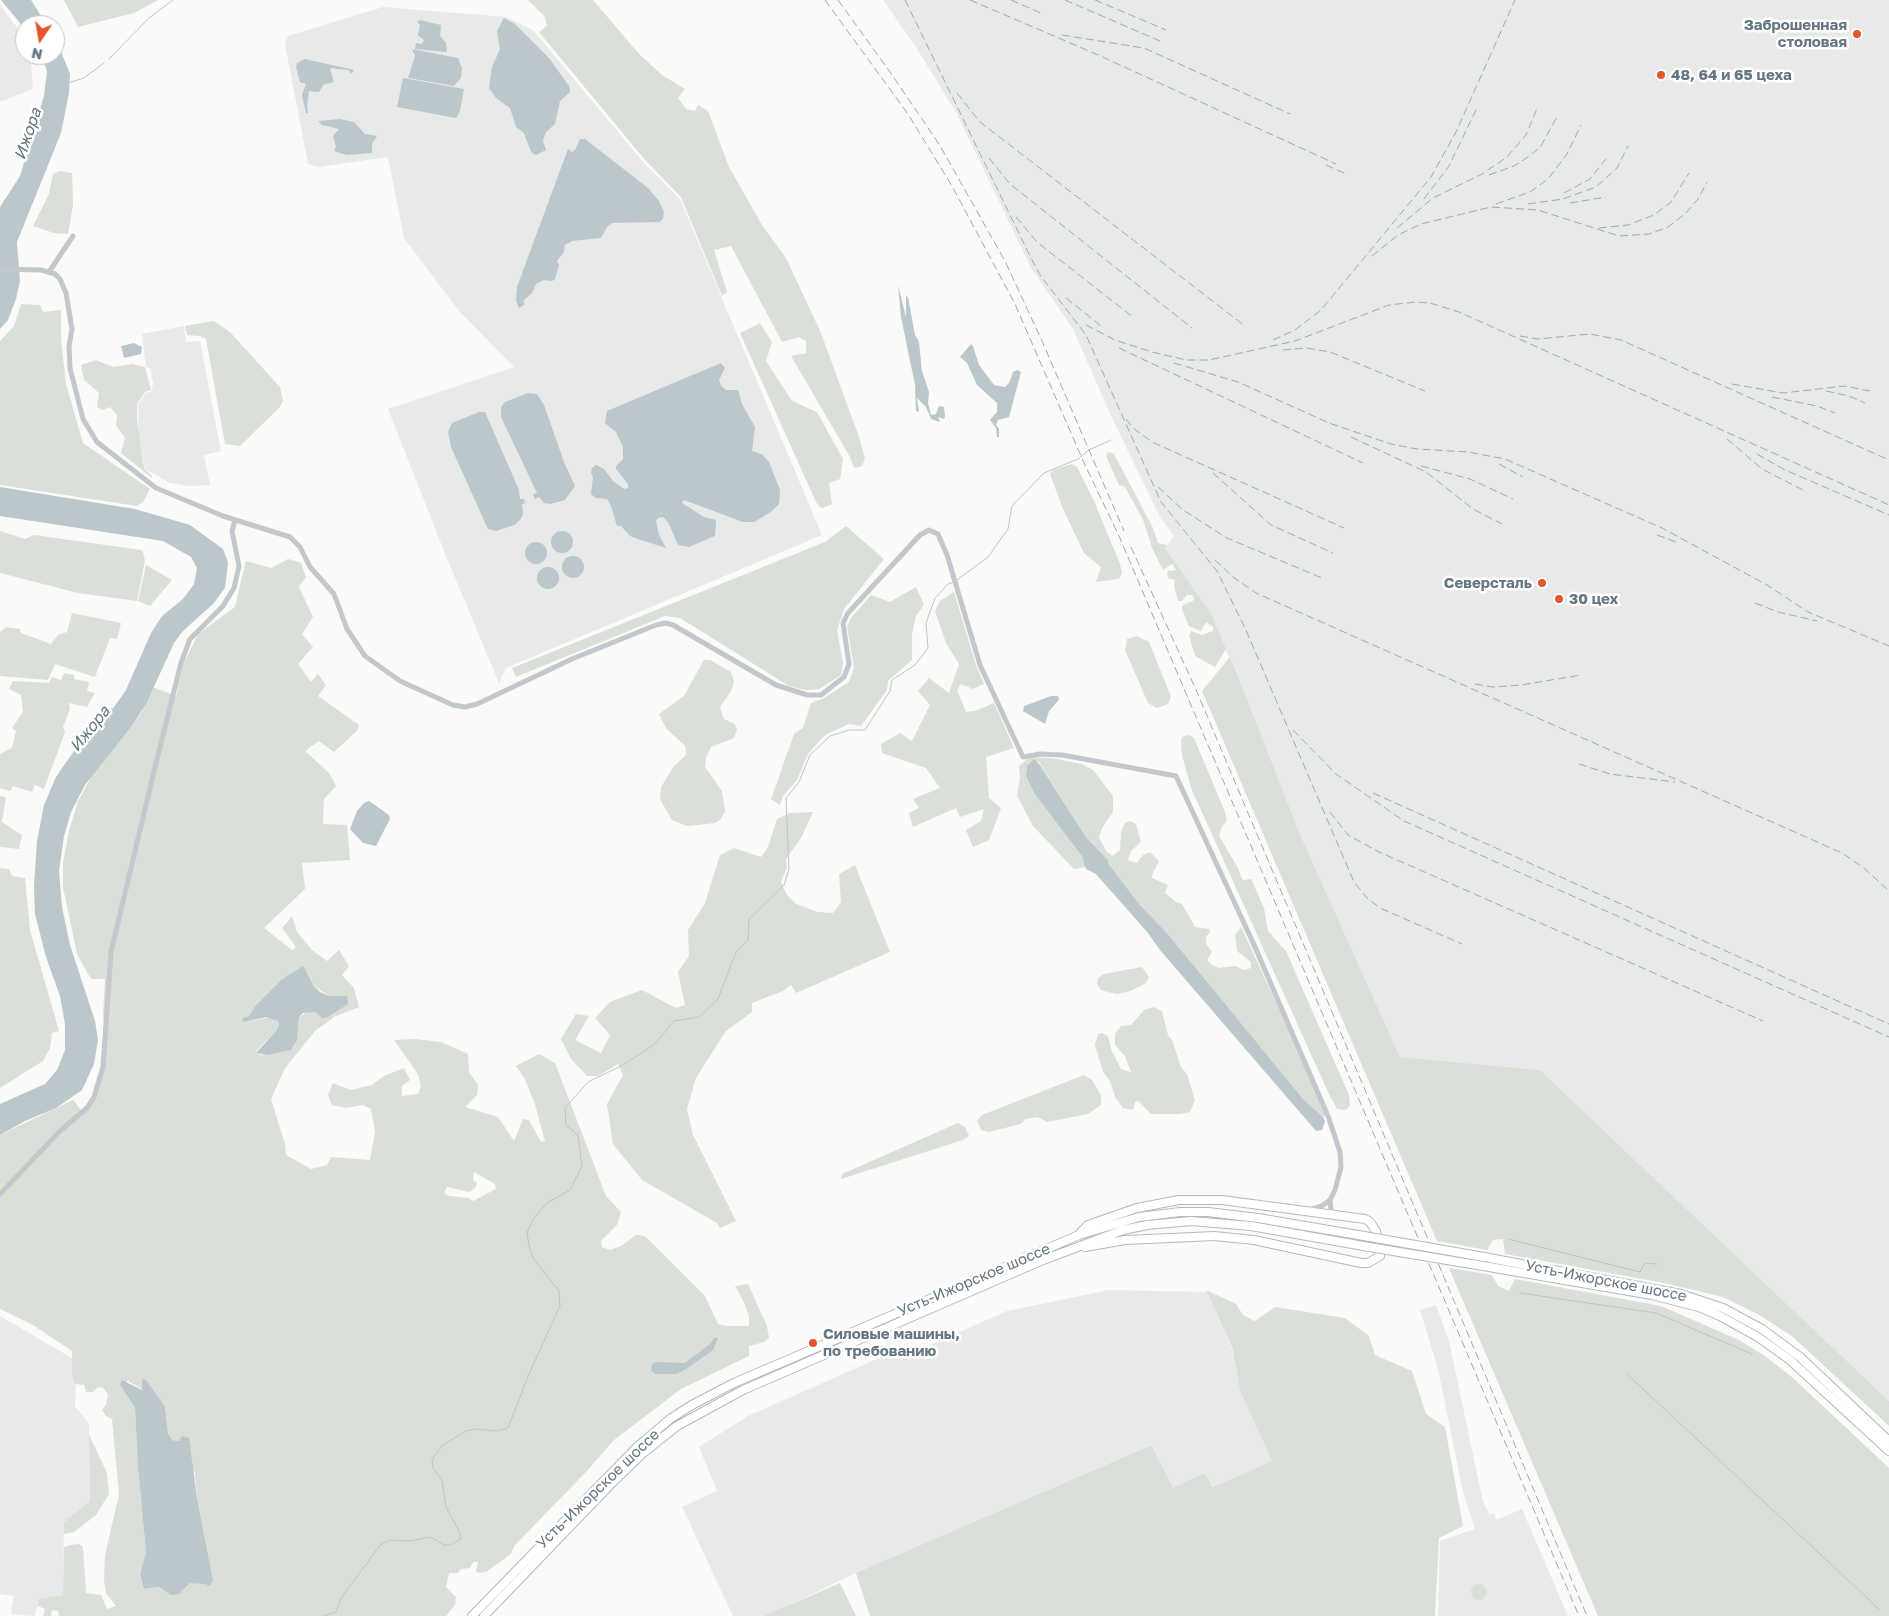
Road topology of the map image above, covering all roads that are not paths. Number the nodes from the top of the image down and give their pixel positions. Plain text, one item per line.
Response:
1 (73, 236) dead end
2 (0, 269) edge
3 (49, 272) junction
4 (235, 520) junction
5 (0, 1194) edge
6 (1330, 1200) junction
7 (1306, 1211) junction
8 (1336, 1215) junction
9 (1079, 1234) junction
10 (1070, 1248) junction
11 (1889, 1441) edge
12 (1889, 1451) edge
13 (472, 1616) edge
14 (484, 1616) edge

1 - 3 street
2 - 3 street
3 - 4 street
4 - 5 street
4 - 6 street
6 - 7 street
6 - 8 street
7 - 8 street
7 - 9 street
8 - 10 street
9 - 11 street, Усть-Ижорское шоссе, bridge
9 - 13 street, Усть-Ижорское шоссе
10 - 12 street, Усть-Ижорское шоссе, bridge
10 - 14 street, Усть-Ижорское шоссе

